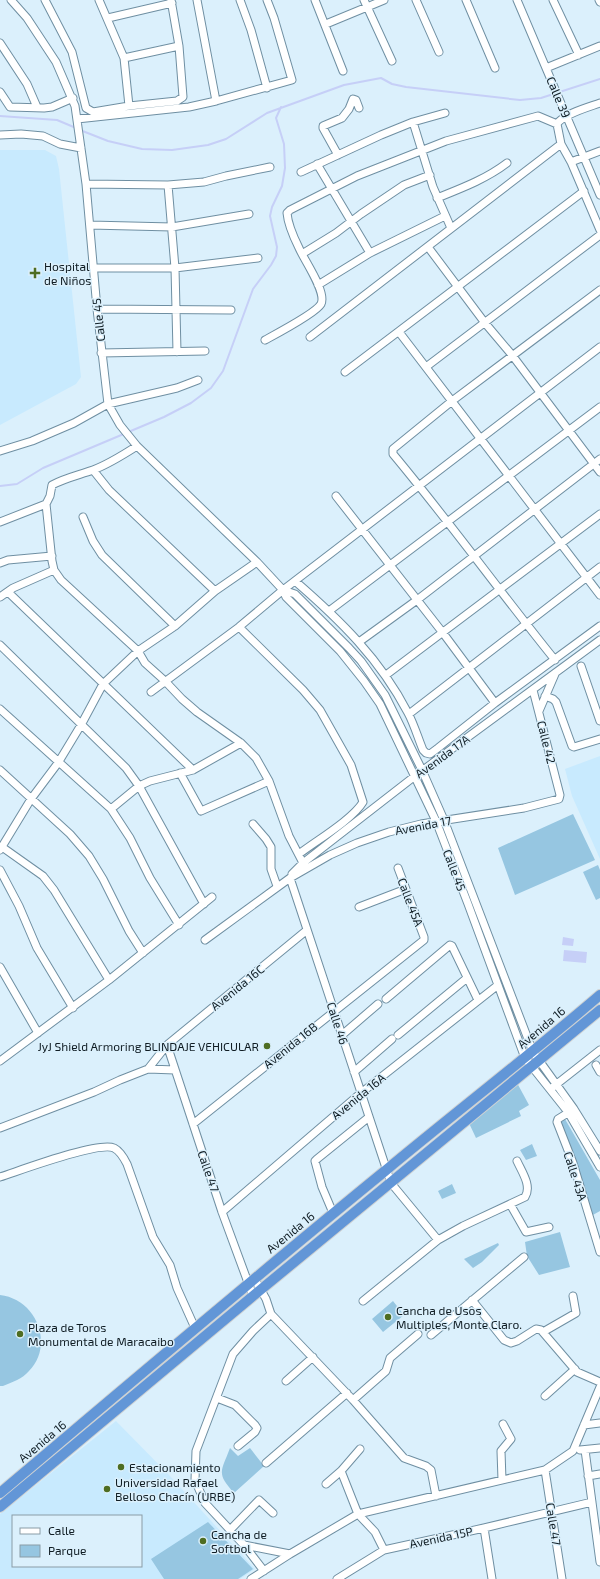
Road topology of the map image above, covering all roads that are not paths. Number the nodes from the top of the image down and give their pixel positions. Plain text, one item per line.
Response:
1 (11, 0) edge
2 (45, 0) edge
3 (99, 0) edge
4 (197, 0) edge
5 (240, 0) edge
6 (267, 0) edge
7 (316, 0) edge
8 (364, 0) edge
9 (384, 0) edge
10 (416, 0) edge
11 (466, 0) edge
12 (517, 0) edge
13 (553, 0) edge
14 (172, 2) edge
15 (367, 7) junction
16 (108, 18) junction
17 (326, 24) junction
18 (1, 45) edge
19 (179, 46) junction
20 (600, 46) edge
21 (439, 52) dead end
22 (579, 55) junction
23 (124, 58) junction
24 (392, 61) dead end
25 (495, 68) dead end
26 (546, 68) junction
27 (343, 71) dead end
28 (266, 88) junction
29 (0, 92) edge
30 (73, 98) junction
31 (216, 101) junction
32 (600, 103) edge
33 (129, 106) junction
34 (37, 107) junction
35 (359, 108) dead end
36 (445, 113) dead end
37 (567, 116) junction
38 (77, 119) junction
39 (413, 122) junction
40 (557, 124) junction
41 (0, 135) edge
42 (561, 144) junction
43 (82, 148) junction
44 (421, 149) junction
45 (600, 151) edge
46 (338, 155) junction
47 (584, 157) junction
48 (571, 162) junction
49 (507, 163) dead end
50 (317, 164) junction
51 (270, 167) dead end
52 (301, 172) dead end
53 (430, 175) junction
54 (86, 184) junction
55 (168, 185) junction
56 (332, 189) junction
57 (584, 191) junction
58 (600, 195) edge
59 (438, 198) junction
60 (249, 214) dead end
61 (445, 216) junction
62 (351, 222) junction
63 (90, 225) junction
64 (172, 227) junction
65 (451, 228) junction
66 (600, 230) edge
67 (600, 235) edge
68 (428, 247) junction
69 (370, 253) junction
70 (302, 254) junction
71 (258, 258) dead end
72 (94, 268) junction
73 (175, 268) junction
74 (318, 285) junction
75 (458, 286) junction
76 (600, 290) edge
77 (97, 309) junction
78 (176, 310) junction
79 (231, 310) dead end
80 (485, 322) junction
81 (399, 332) junction
82 (310, 337) dead end
83 (265, 340) dead end
84 (600, 347) edge
85 (205, 351) dead end
86 (177, 352) junction
87 (101, 353) junction
88 (512, 355) junction
89 (426, 367) junction
90 (344, 372) dead end
91 (198, 380) dead end
92 (540, 393) junction
93 (452, 401) junction
94 (108, 404) junction
95 (600, 407) edge
96 (568, 431) junction
97 (480, 439) junction
98 (137, 446) junction
99 (0, 451) edge
100 (597, 462) edge
101 (93, 470) junction
102 (600, 472) edge
103 (509, 476) junction
104 (420, 485) junction
105 (336, 496) dead end
106 (46, 504) junction
107 (535, 509) junction
108 (600, 514) edge
109 (83, 517) dead end
110 (0, 522) edge
111 (449, 522) junction
112 (363, 529) junction
113 (562, 544) junction
114 (52, 556) junction
115 (474, 556) junction
116 (257, 562) junction
117 (0, 563) edge
118 (390, 565) junction
119 (600, 567) edge
120 (54, 570) junction
121 (587, 577) junction
122 (295, 581) junction
123 (283, 590) junction
124 (500, 590) junction
125 (215, 591) junction
126 (8, 592) junction
127 (600, 595) edge
128 (0, 597) edge
129 (417, 600) junction
130 (329, 611) junction
131 (526, 624) junction
132 (175, 626) junction
133 (600, 626) edge
134 (239, 627) junction
135 (443, 633) junction
136 (600, 640) edge
137 (359, 642) junction
138 (0, 645) edge
139 (138, 652) junction
140 (555, 660) junction
141 (581, 666) dead end
142 (468, 668) junction
143 (555, 674) junction
144 (386, 676) junction
145 (165, 681) junction
146 (103, 684) junction
147 (533, 690) junction
148 (151, 692) dead end
149 (545, 696) junction
150 (495, 703) junction
151 (0, 709) edge
152 (539, 711) junction
153 (409, 714) junction
154 (600, 721) edge
155 (81, 725) junction
156 (600, 739) edge
157 (241, 743) junction
158 (58, 763) junction
159 (0, 770) edge
160 (193, 770) junction
161 (422, 770) junction
162 (180, 773) junction
163 (415, 776) junction
164 (269, 781) junction
165 (139, 786) junction
166 (560, 794) joint
167 (31, 799) junction
168 (111, 809) junction
169 (444, 820) junction
170 (436, 821) junction
171 (253, 824) dead end
172 (1, 848) edge
173 (299, 854) junction
174 (303, 863) junction
175 (398, 868) dead end
176 (0, 870) edge
177 (290, 878) junction
178 (277, 886) junction
179 (406, 888) junction
180 (212, 897) dead end
181 (204, 904) junction
182 (359, 907) dead end
183 (179, 925) junction
184 (307, 930) junction
185 (424, 937) joint
186 (205, 940) dead end
187 (143, 954) junction
188 (0, 968) edge
189 (467, 978) junction
190 (109, 980) junction
191 (498, 985) junction
192 (600, 995) edge
193 (386, 999) dead end
194 (478, 1000) junction
195 (378, 1004) dead end
196 (73, 1008) junction
197 (334, 1010) junction
198 (600, 1010) edge
199 (38, 1033) junction
200 (342, 1035) junction
201 (167, 1045) junction
202 (600, 1050) edge
203 (529, 1055) junction
204 (0, 1061) edge
205 (535, 1064) junction
206 (148, 1069) junction
207 (175, 1070) junction
208 (354, 1072) junction
209 (557, 1084) junction
210 (550, 1090) junction
211 (362, 1093) junction
212 (571, 1110) junction
213 (369, 1117) junction
214 (193, 1124) junction
215 (0, 1128) edge
216 (600, 1152) edge
217 (517, 1161) dead end
218 (600, 1167) edge
219 (386, 1169) junction
220 (0, 1177) edge
221 (391, 1183) junction
222 (510, 1204) junction
223 (222, 1212) junction
224 (333, 1213) junction
225 (549, 1227) dead end
226 (438, 1240) junction
227 (599, 1250) edge
228 (600, 1256) edge
229 (524, 1257) dead end
230 (251, 1281) junction
231 (257, 1293) junction
232 (573, 1296) dead end
233 (472, 1300) junction
234 (363, 1301) dead end
235 (271, 1314) junction
236 (195, 1328) junction
237 (543, 1332) junction
238 (418, 1334) dead end
239 (431, 1335) dead end
240 (313, 1357) junction
241 (575, 1369) junction
242 (286, 1381) dead end
243 (600, 1382) edge
244 (600, 1387) edge
245 (347, 1394) junction
246 (545, 1396) dead end
247 (217, 1398) junction
248 (353, 1400) junction
249 (600, 1423) edge
250 (503, 1424) dead end
251 (584, 1425) junction
252 (238, 1446) dead end
253 (600, 1448) edge
254 (360, 1449) dead end
255 (585, 1450) junction
256 (573, 1451) junction
257 (266, 1463) dead end
258 (545, 1470) junction
259 (341, 1471) junction
260 (600, 1474) edge
261 (588, 1476) junction
262 (502, 1480) junction
263 (326, 1484) dead end
264 (0, 1493) edge
265 (436, 1496) junction
266 (592, 1502) junction
267 (0, 1507) edge
268 (552, 1511) junction
269 (273, 1513) dead end
270 (358, 1514) junction
271 (597, 1514) edge
272 (484, 1528) junction
273 (230, 1530) junction
274 (244, 1545) junction
275 (384, 1550) junction
276 (599, 1553) edge
277 (290, 1554) junction
278 (600, 1562) edge
279 (264, 1571) junction
280 (251, 1579) edge
281 (337, 1579) edge
282 (492, 1579) edge
283 (562, 1579) edge

1 - 30 street, Calle 45
2 - 33 street
3 - 16 street
4 - 31 street
5 - 28 street
6 - 28 street
7 - 17 street
8 - 15 street
9 - 15 street
10 - 21 street
11 - 25 street
12 - 26 street, Calle 39
13 - 22 street
14 - 16 street
14 - 19 street
15 - 17 street
15 - 24 street
16 - 23 street
17 - 27 street
18 - 34 street
19 - 23 street
19 - 33 street
20 - 22 street
22 - 26 street
23 - 33 street
26 - 37 street, Calle 39
28 - 31 street
29 - 34 street
30 - 34 street
30 - 38 street, Calle 45
31 - 38 street
32 - 37 street
35 - 46 street
36 - 39 street
37 - 40 street
37 - 47 street, Calle 39
38 - 43 street, Calle 45
39 - 44 street
39 - 46 street
40 - 42 street
40 - 44 street
41 - 43 street
42 - 48 street
42 - 65 street
43 - 54 street, Calle 45
44 - 53 street
44 - 56 street
45 - 47 street
46 - 50 street
47 - 48 street
47 - 58 street, Calle 39
48 - 57 street
49 - 59 street
50 - 52 street
50 - 56 street
51 - 55 street
53 - 59 street
53 - 62 street
54 - 55 street
54 - 63 street, Calle 45
55 - 64 street
56 - 62 street
56 - 70 street
57 - 66 street
57 - 75 street
59 - 61 street
60 - 64 street
61 - 65 street
61 - 69 street
62 - 69 street
62 - 70 street
63 - 64 street
63 - 72 street, Calle 45
64 - 73 street
65 - 68 street
67 - 80 street
68 - 75 street
68 - 82 street
69 - 74 street
70 - 74 street
71 - 73 street
72 - 73 street
72 - 77 street, Calle 45
73 - 78 street
74 - 83 street
75 - 80 street
75 - 81 street
76 - 88 street
77 - 78 street
77 - 87 street, Calle 45
78 - 79 street
78 - 86 street
80 - 88 street
80 - 89 street
81 - 89 street
81 - 90 street
84 - 92 street
85 - 86 street
86 - 87 street
87 - 94 street, Calle 45
88 - 92 street
88 - 93 street
89 - 93 street
91 - 94 street
92 - 96 street
92 - 97 street
93 - 97 street
93 - 104 street
94 - 98 street, Calle 45
94 - 99 street
95 - 96 street
96 - 100 street
96 - 103 street
97 - 103 street
97 - 104 street
98 - 101 street
98 - 116 street, Calle 45
100 - 102 street
100 - 107 street
101 - 106 street
101 - 125 street
103 - 107 street
103 - 111 street
104 - 111 street
104 - 112 street
105 - 112 street
106 - 110 street
106 - 114 street
107 - 113 street
107 - 115 street
108 - 113 street
109 - 132 street
111 - 115 street
111 - 118 street
112 - 118 street
112 - 122 street
113 - 121 street
113 - 124 street
114 - 117 street
114 - 120 street
115 - 124 street
115 - 129 street
116 - 123 street, Calle 45
116 - 125 street
118 - 129 street
118 - 130 street
119 - 121 street
120 - 126 street
120 - 139 street
121 - 127 street
121 - 131 street
122 - 123 street
122 - 130 street
123 - 134 street
123 - 161 street, Calle 45
123 - 163 street, Calle 45
124 - 131 street
124 - 135 street
125 - 132 street
126 - 128 street
126 - 146 street
129 - 135 street
129 - 137 street
130 - 137 street
131 - 140 street
131 - 142 street
132 - 139 street
133 - 140 street
134 - 145 street
134 - 173 street
135 - 142 street
135 - 144 street
136 - 143 street, Avenida 17A
137 - 144 street
138 - 155 street
139 - 145 street
139 - 146 street
140 - 150 street
141 - 154 street
142 - 150 street
142 - 153 street
143 - 147 street, Avenida 17A
143 - 149 street
144 - 153 street
145 - 148 street
145 - 157 street
146 - 155 street
146 - 160 street
147 - 152 street, Calle 42
147 - 161 street, Avenida 17A
149 - 152 street
149 - 156 street
150 - 153 street
151 - 158 street
152 - 166 street, Calle 42
155 - 158 street
155 - 165 street
157 - 160 street
157 - 164 street
158 - 167 street
158 - 168 street
159 - 167 street
160 - 162 street
161 - 163 street, Avenida 17A
161 - 169 street, Calle 45
162 - 164 street
162 - 165 street
163 - 170 street, Calle 45
163 - 174 street, Avenida 17A
164 - 173 street
165 - 168 street
165 - 181 street
166 - 169 street, Avenida 17
167 - 172 street
167 - 187 street
168 - 183 street
169 - 170 street, Avenida 17
169 - 203 street, Calle 45
170 - 177 street, Avenida 17
170 - 191 street, Calle 45
171 - 178 street
172 - 190 street
173 - 174 street
174 - 177 street, Avenida 17A
175 - 179 street, Calle 45A
176 - 196 street
177 - 178 street, Avenida 17
177 - 184 street, Calle 46
178 - 186 street, Avenida 17
179 - 182 street
179 - 185 street, Calle 45A
180 - 181 street
181 - 183 street
183 - 187 street
184 - 197 street, Calle 46
184 - 201 street, Avenida 16C
185 - 197 street, Avenida 16B
187 - 190 street
188 - 199 street
189 - 193 street
189 - 194 street
189 - 208 street
190 - 196 street
191 - 194 street, Avenida 16A
191 - 203 street, Calle 45
192 - 203 highway, Avenida 16
194 - 211 street, Avenida 16A
195 - 200 street
196 - 199 street
197 - 200 street, Calle 46
197 - 214 street, Avenida 16B
198 - 205 highway, Avenida 16
199 - 204 street
200 - 208 street, Calle 46
201 - 206 street, Avenida 16C
201 - 207 street, Calle 47
202 - 209 street
203 - 205 street, Calle 45
203 - 205 street, Calle 45
203 - 219 highway, Avenida 16
205 - 209 street, Calle 45
205 - 210 street, Calle 45
205 - 221 highway, Avenida 16
206 - 207 street
206 - 215 street
207 - 214 street, Calle 47
208 - 211 street, Calle 46
209 - 210 street
209 - 212 street, Calle 45
210 - 212 street, Calle 45
211 - 213 street, Calle 46
211 - 223 street, Avenida 16A
212 - 216 street, Calle 45
212 - 218 street, Calle 45
212 - 227 street, Calle 43A
213 - 219 street, Calle 46
213 - 224 street
214 - 223 street, Calle 47
217 - 222 street
219 - 221 street, Calle 46
219 - 224 highway, Avenida 16
220 - 236 street
221 - 226 street, Calle 46
221 - 231 highway, Avenida 16
222 - 225 street
222 - 226 street
223 - 230 street, Calle 47
224 - 230 highway, Avenida 16
226 - 234 street
227 - 228 street
229 - 233 street
230 - 231 street, Calle 47
230 - 231 street
230 - 236 highway, Avenida 16
231 - 235 street
231 - 267 highway, Avenida 16
232 - 237 street
233 - 237 street
233 - 239 street
235 - 240 street
235 - 247 street
236 - 264 highway, Avenida 16
237 - 241 street
238 - 248 street
240 - 242 street
240 - 245 street
241 - 243 street
241 - 246 street
244 - 251 street
245 - 248 street
245 - 257 street
247 - 252 street
247 - 273 street
248 - 265 street
249 - 251 street
250 - 262 street
251 - 256 street
253 - 255 street
254 - 259 street
255 - 256 street
255 - 261 street
256 - 258 street
258 - 262 street
258 - 268 street, Calle 47
259 - 263 street
259 - 270 street
260 - 261 street
261 - 266 street
262 - 265 street
265 - 270 street
266 - 268 street, Avenida 15P
266 - 271 street
268 - 272 street, Avenida 15P
268 - 283 street, Calle 47
269 - 273 street
270 - 275 street
270 - 277 street
271 - 276 street
272 - 275 street, Avenida 15P
272 - 282 street
273 - 274 street
274 - 277 street
274 - 279 street
275 - 281 street, Avenida 15P
276 - 278 street
277 - 279 street
279 - 280 street

